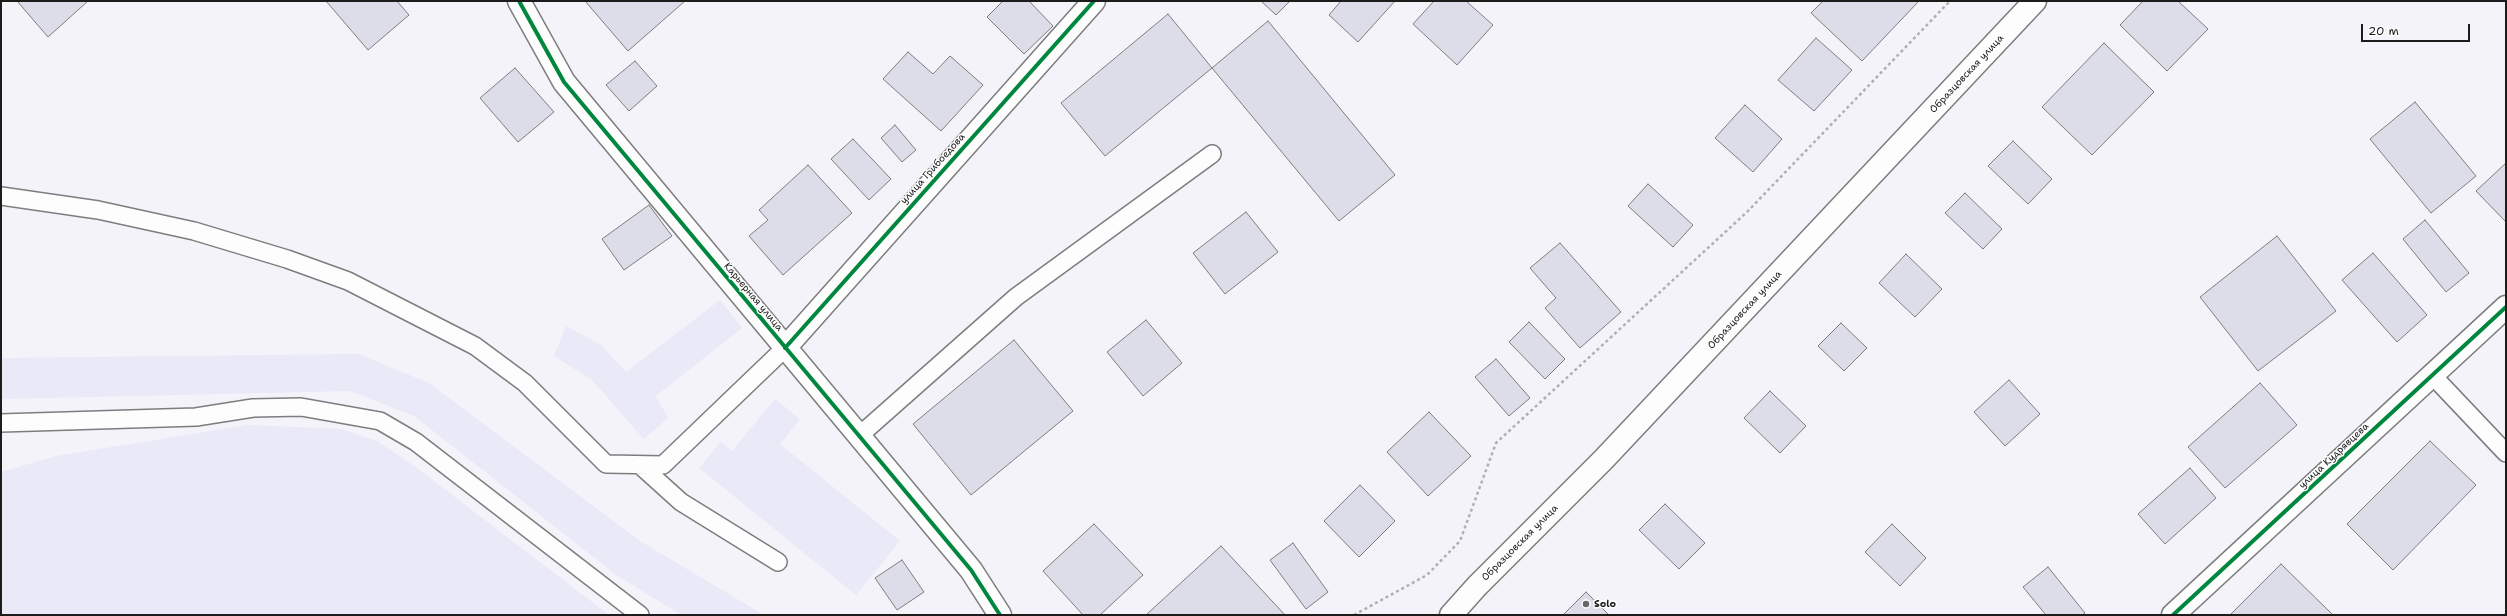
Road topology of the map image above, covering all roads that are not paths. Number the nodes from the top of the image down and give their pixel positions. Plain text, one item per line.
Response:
1 (519, 1) edge
2 (1094, 1) edge
3 (2035, 1) edge
4 (1212, 154) dead end
5 (1, 196) edge
6 (2506, 307) edge
7 (785, 348) junction
8 (2432, 376) junction
9 (1, 423) edge
10 (860, 435) junction
11 (2506, 453) edge
12 (640, 465) junction
13 (778, 562) dead end
14 (640, 615) edge
15 (1000, 615) edge
16 (1451, 615) edge
17 (2173, 615) edge

1 - 7 street, Карьерная улица
2 - 7 street, улица Грибоедова
3 - 16 street, Образцовская улица
4 - 10 lane
5 - 12 lane
6 - 8 street, улица Кудрявцева
7 - 10 street, Карьерная улица
7 - 12 lane
8 - 11 lane
8 - 17 street, улица Кудрявцева
9 - 14 lane
10 - 15 street, Карьерная улица
12 - 13 lane

